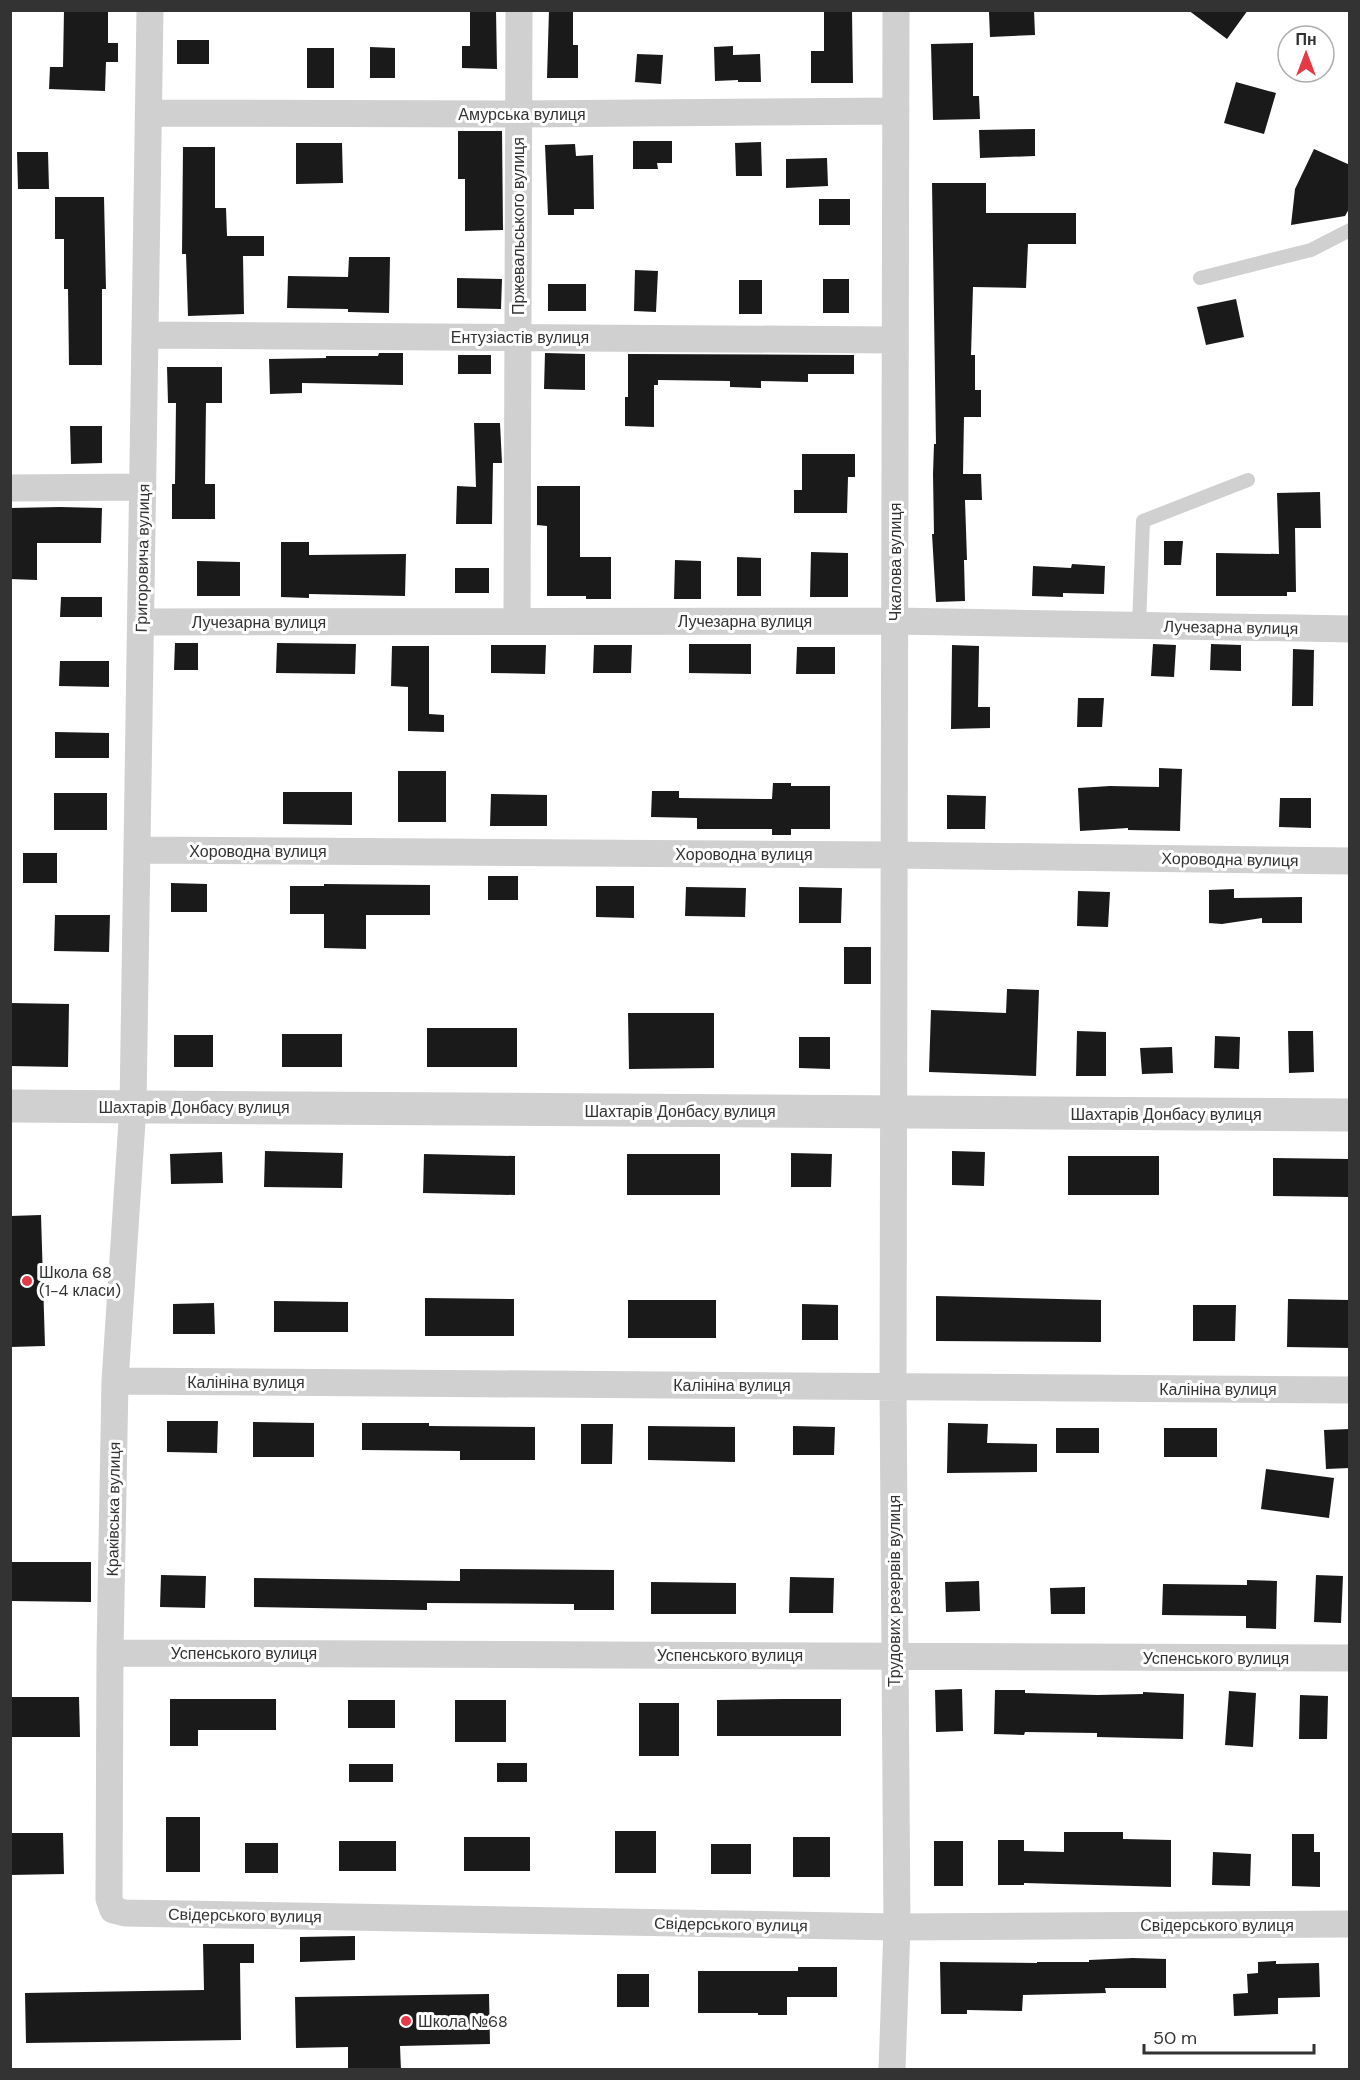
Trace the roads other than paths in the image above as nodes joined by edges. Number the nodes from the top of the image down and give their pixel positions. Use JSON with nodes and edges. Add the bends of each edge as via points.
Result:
{"nodes":[{"id":1,"x":150,"y":10,"type":"edge"},
{"id":2,"x":519,"y":10,"type":"edge"},
{"id":3,"x":896,"y":10,"type":"edge"},
{"id":4,"x":896,"y":111,"type":"junction"},
{"id":5,"x":149,"y":113,"type":"junction"},
{"id":6,"x":519,"y":114,"type":"junction"},
{"id":7,"x":1350,"y":230,"type":"edge"},
{"id":8,"x":1200,"y":278,"type":"dead end"},
{"id":9,"x":146,"y":335,"type":"junction"},
{"id":10,"x":518,"y":336,"type":"junction"},
{"id":11,"x":895,"y":340,"type":"junction"},
{"id":12,"x":1248,"y":480,"type":"dead end"},
{"id":13,"x":143,"y":487,"type":"junction"},
{"id":14,"x":10,"y":488,"type":"edge"},
{"id":15,"x":517,"y":621,"type":"junction"},
{"id":16,"x":894,"y":621,"type":"junction"},
{"id":17,"x":141,"y":622,"type":"junction"},
{"id":18,"x":1139,"y":625,"type":"junction"},
{"id":19,"x":1350,"y":629,"type":"edge"},
{"id":20,"x":138,"y":850,"type":"junction"},
{"id":21,"x":894,"y":855,"type":"junction"},
{"id":22,"x":1350,"y":861,"type":"edge"},
{"id":23,"x":10,"y":1106,"type":"edge"},
{"id":24,"x":134,"y":1106,"type":"junction"},
{"id":25,"x":893,"y":1113,"type":"junction"},
{"id":26,"x":1350,"y":1115,"type":"edge"},
{"id":27,"x":115,"y":1381,"type":"junction"},
{"id":28,"x":892,"y":1386,"type":"junction"},
{"id":29,"x":1350,"y":1390,"type":"edge"},
{"id":30,"x":110,"y":1653,"type":"junction"},
{"id":31,"x":895,"y":1656,"type":"junction"},
{"id":32,"x":1350,"y":1658,"type":"edge"},
{"id":33,"x":113,"y":1911,"type":"joint"},
{"id":34,"x":1350,"y":1924,"type":"edge"},
{"id":35,"x":897,"y":1927,"type":"junction"},
{"id":36,"x":891,"y":2070,"type":"edge"}],
"edges":[{"from":1,"to":5,"type":"street","name":"Григоровича вулиця"},
{"from":2,"to":6,"type":"street","name":"Пржевальського вулиця"},
{"from":3,"to":4,"type":"street","name":"Чкалова вулиця"},
{"from":4,"to":6,"type":"street","name":"Амурська вулиця"},
{"from":4,"to":11,"type":"street","name":"Чкалова вулиця"},
{"from":5,"to":6,"type":"street","name":"Амурська вулиця"},
{"from":5,"to":9,"type":"street","name":"Григоровича вулиця"},
{"from":6,"to":10,"type":"street","name":"Пржевальського вулиця"},
{"from":7,"to":8,"type":"lane","via":[[1311,250]]},
{"from":9,"to":10,"type":"street","name":"Ентузіастів вулиця"},
{"from":9,"to":13,"type":"street","name":"Григоровича вулиця"},
{"from":10,"to":11,"type":"street","name":"Ентузіастів вулиця"},
{"from":10,"to":15,"type":"street","name":"Пржевальського вулиця"},
{"from":11,"to":16,"type":"street","name":"Чкалова вулиця"},
{"from":12,"to":18,"type":"lane","via":[[1143,520]]},
{"from":13,"to":14,"type":"street"},
{"from":13,"to":17,"type":"street","name":"Григоровича вулиця"},
{"from":15,"to":16,"type":"street","name":"Лучезарна вулиця"},
{"from":15,"to":17,"type":"street","name":"Лучезарна вулиця"},
{"from":16,"to":18,"type":"street","name":"Лучезарна вулиця"},
{"from":16,"to":21,"type":"street","name":"Чкалова вулиця"},
{"from":17,"to":20,"type":"street","name":"Григоровича вулиця"},
{"from":18,"to":19,"type":"street","name":"Лучезарна вулиця"},
{"from":20,"to":21,"type":"street","name":"Хороводна вулиця"},
{"from":20,"to":24,"type":"street","name":"Григоровича вулиця"},
{"from":21,"to":22,"type":"street","name":"Хороводна вулиця"},
{"from":21,"to":25,"type":"street","name":"Чкалова вулиця"},
{"from":23,"to":24,"type":"street","name":"Шахтарів Донбасу вулиця"},
{"from":24,"to":25,"type":"street","name":"Шахтарів Донбасу вулиця"},
{"from":24,"to":27,"type":"street","name":"Краківська вулиця"},
{"from":25,"to":26,"type":"street","name":"Шахтарів Донбасу вулиця"},
{"from":25,"to":28,"type":"street","name":"Трудових резервів вулиця"},
{"from":27,"to":28,"type":"street","name":"Калініна вулиця"},
{"from":27,"to":30,"type":"street","name":"Краківська вулиця"},
{"from":28,"to":29,"type":"street","name":"Калініна вулиця"},
{"from":28,"to":31,"type":"street","name":"Трудових резервів вулиця"},
{"from":30,"to":31,"type":"street","name":"Успенського вулиця"},
{"from":30,"to":33,"type":"street","name":"Краківська вулиця","via":[[109,1899]]},
{"from":31,"to":32,"type":"street","name":"Успенського вулиця"},
{"from":31,"to":35,"type":"street","name":"Трудових резервів вулиця"},
{"from":33,"to":35,"type":"street","name":"Свідерського вулиця"},
{"from":34,"to":35,"type":"street","name":"Свідерського вулиця"},
{"from":35,"to":36,"type":"street","name":"Трудових резервів вулиця"}]}
